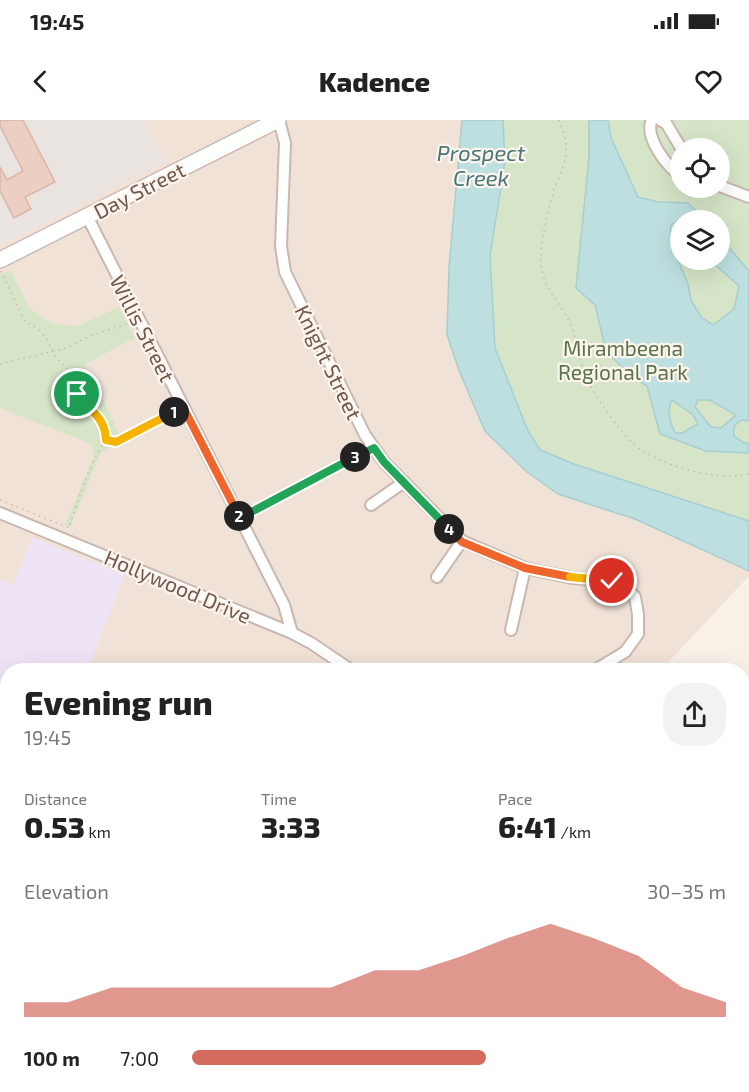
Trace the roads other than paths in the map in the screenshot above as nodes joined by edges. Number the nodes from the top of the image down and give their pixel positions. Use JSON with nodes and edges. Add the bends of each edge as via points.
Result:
{"nodes":[{"id":1,"x":278,"y":120,"type":"edge"},
{"id":2,"x":652,"y":120,"type":"edge"},
{"id":3,"x":660,"y":120,"type":"edge"},
{"id":4,"x":675,"y":138,"type":"edge"},
{"id":5,"x":670,"y":169,"type":"edge"},
{"id":6,"x":730,"y":190,"type":"edge"},
{"id":7,"x":749,"y":197,"type":"edge"},
{"id":8,"x":87,"y":216,"type":"junction"},
{"id":9,"x":0,"y":260,"type":"edge"},
{"id":10,"x":404,"y":482,"type":"junction"},
{"id":11,"x":371,"y":505,"type":"dead end"},
{"id":12,"x":0,"y":513,"type":"edge"},
{"id":13,"x":462,"y":542,"type":"junction"},
{"id":14,"x":525,"y":568,"type":"junction"},
{"id":15,"x":437,"y":577,"type":"dead end"},
{"id":16,"x":511,"y":630,"type":"dead end"},
{"id":17,"x":292,"y":633,"type":"junction"},
{"id":18,"x":341,"y":663,"type":"edge"},
{"id":19,"x":607,"y":663,"type":"edge"}],
"edges":[{"from":1,"to":8,"type":"street","name":"Day Street"},
{"from":1,"to":10,"type":"street","name":"Knight Street","via":[[285,143],[281,246],[285,272],[365,435]]},
{"from":2,"to":5,"type":"street","via":[[650,133]]},
{"from":3,"to":4,"type":"street"},
{"from":6,"to":7,"type":"street"},
{"from":8,"to":9,"type":"street","name":"Day Street"},
{"from":8,"to":17,"type":"street","name":"Willis Street","via":[[284,605]]},
{"from":10,"to":11,"type":"street"},
{"from":10,"to":13,"type":"street","name":"Knight Street"},
{"from":12,"to":17,"type":"street","name":"Hollywood Drive"},
{"from":13,"to":14,"type":"street","name":"Knight Street"},
{"from":13,"to":15,"type":"street"},
{"from":14,"to":16,"type":"street"},
{"from":14,"to":19,"type":"street","name":"Knight Street","via":[[612,581],[626,587],[635,597],[638,634],[625,652]]},
{"from":17,"to":18,"type":"street","name":"Hollywood Drive"}]}
